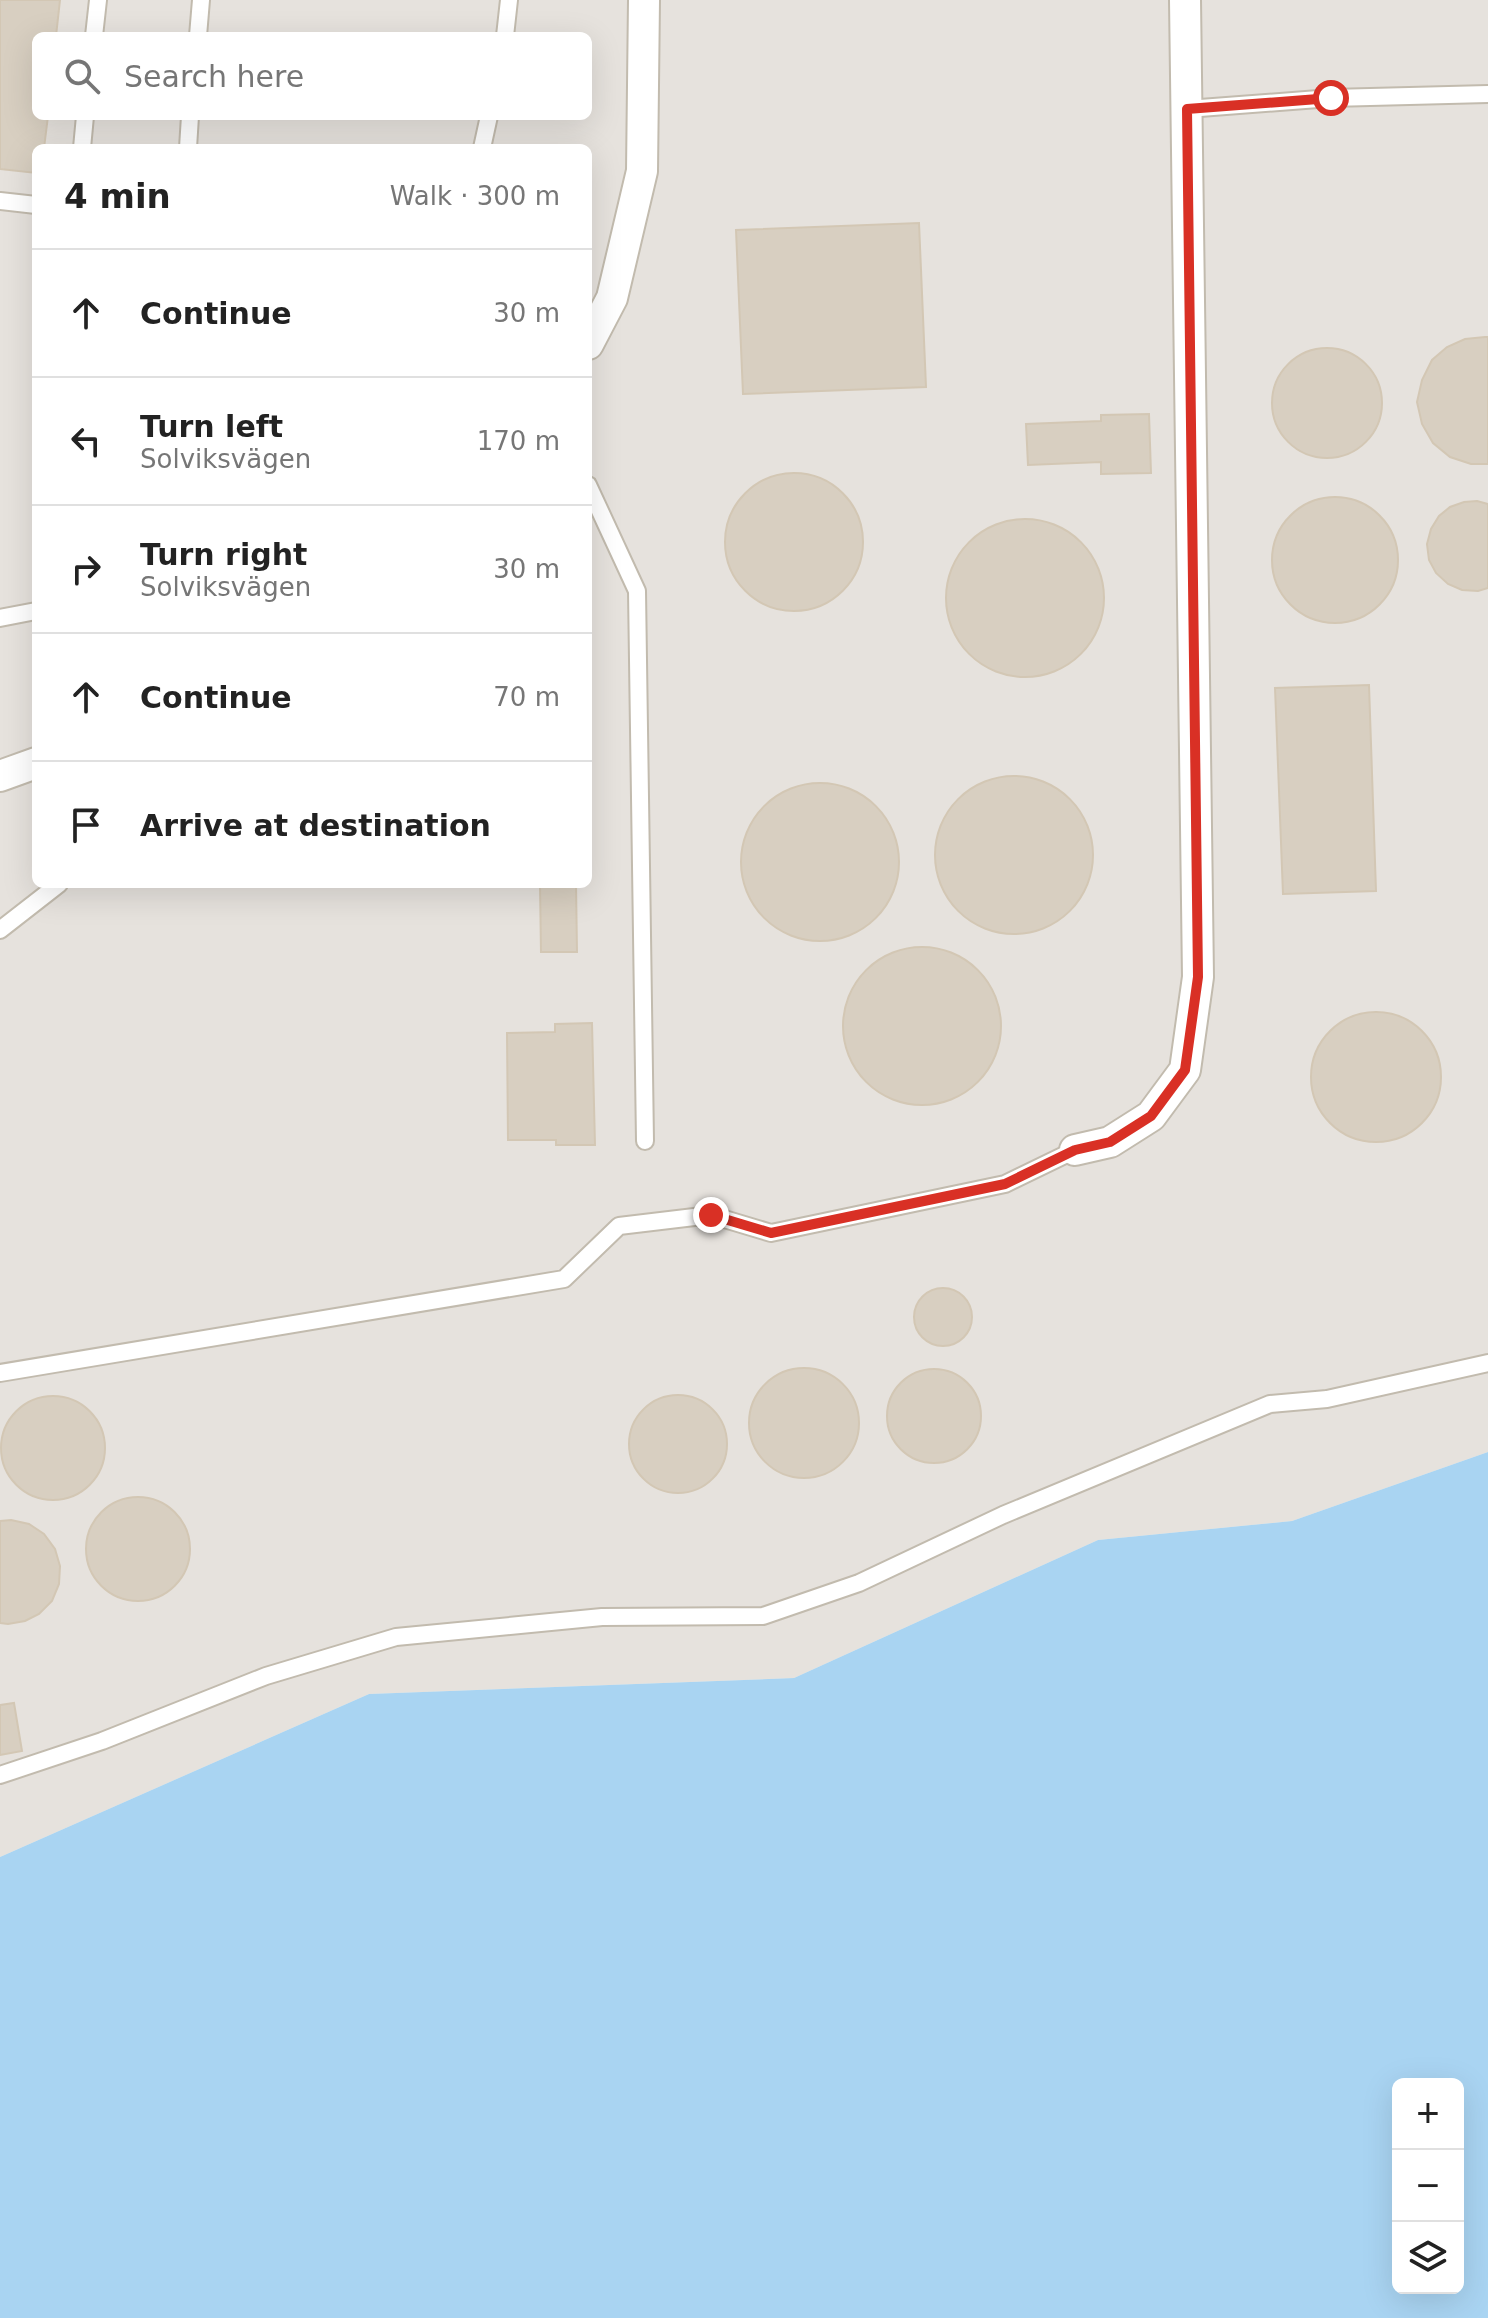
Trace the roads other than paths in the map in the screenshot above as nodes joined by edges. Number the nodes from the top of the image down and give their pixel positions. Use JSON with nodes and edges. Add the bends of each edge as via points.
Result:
{"nodes":[{"id":1,"x":98,"y":0,"type":"edge"},
{"id":2,"x":201,"y":0,"type":"edge"},
{"id":3,"x":509,"y":0,"type":"edge"},
{"id":4,"x":644,"y":0,"type":"edge"},
{"id":5,"x":1185,"y":0,"type":"edge"},
{"id":6,"x":94,"y":32,"type":"edge"},
{"id":7,"x":198,"y":32,"type":"edge"},
{"id":8,"x":505,"y":32,"type":"edge"},
{"id":9,"x":1488,"y":94,"type":"edge"},
{"id":10,"x":1187,"y":109,"type":"junction"},
{"id":11,"x":85,"y":120,"type":"edge"},
{"id":12,"x":190,"y":120,"type":"edge"},
{"id":13,"x":488,"y":120,"type":"edge"},
{"id":14,"x":82,"y":144,"type":"edge"},
{"id":15,"x":188,"y":144,"type":"edge"},
{"id":16,"x":483,"y":144,"type":"edge"},
{"id":17,"x":0,"y":201,"type":"edge"},
{"id":18,"x":32,"y":205,"type":"edge"},
{"id":19,"x":592,"y":336,"type":"edge"},
{"id":20,"x":592,"y":494,"type":"edge"},
{"id":21,"x":32,"y":612,"type":"edge"},
{"id":22,"x":0,"y":618,"type":"edge"},
{"id":23,"x":32,"y":764,"type":"edge"},
{"id":24,"x":0,"y":776,"type":"edge"},
{"id":25,"x":54,"y":888,"type":"edge"},
{"id":26,"x":0,"y":930,"type":"edge"},
{"id":27,"x":645,"y":1141,"type":"dead end"},
{"id":28,"x":1075,"y":1150,"type":"joint"},
{"id":29,"x":1488,"y":1363,"type":"edge"},
{"id":30,"x":0,"y":1373,"type":"edge"},
{"id":31,"x":0,"y":1775,"type":"edge"}],
"edges":[{"from":1,"to":6,"type":"lane"},
{"from":2,"to":7,"type":"lane"},
{"from":3,"to":8,"type":"lane"},
{"from":4,"to":19,"type":"street","via":[[642,171],[612,298]]},
{"from":5,"to":10,"type":"street"},
{"from":9,"to":10,"type":"lane"},
{"from":10,"to":28,"type":"street","via":[[1198,977],[1185,1070],[1151,1116],[1110,1142]]},
{"from":11,"to":14,"type":"lane"},
{"from":12,"to":15,"type":"lane"},
{"from":13,"to":16,"type":"lane"},
{"from":17,"to":18,"type":"lane"},
{"from":20,"to":27,"type":"lane","via":[[637,591]]},
{"from":21,"to":22,"type":"lane"},
{"from":23,"to":24,"type":"street"},
{"from":25,"to":26,"type":"lane"},
{"from":28,"to":30,"type":"lane","via":[[1005,1184],[771,1233],[711,1215],[619,1226],[564,1279]]},
{"from":29,"to":31,"type":"lane","via":[[1327,1399],[1270,1404],[1003,1515],[859,1583],[763,1616],[602,1617],[396,1637],[266,1676]]}]}
